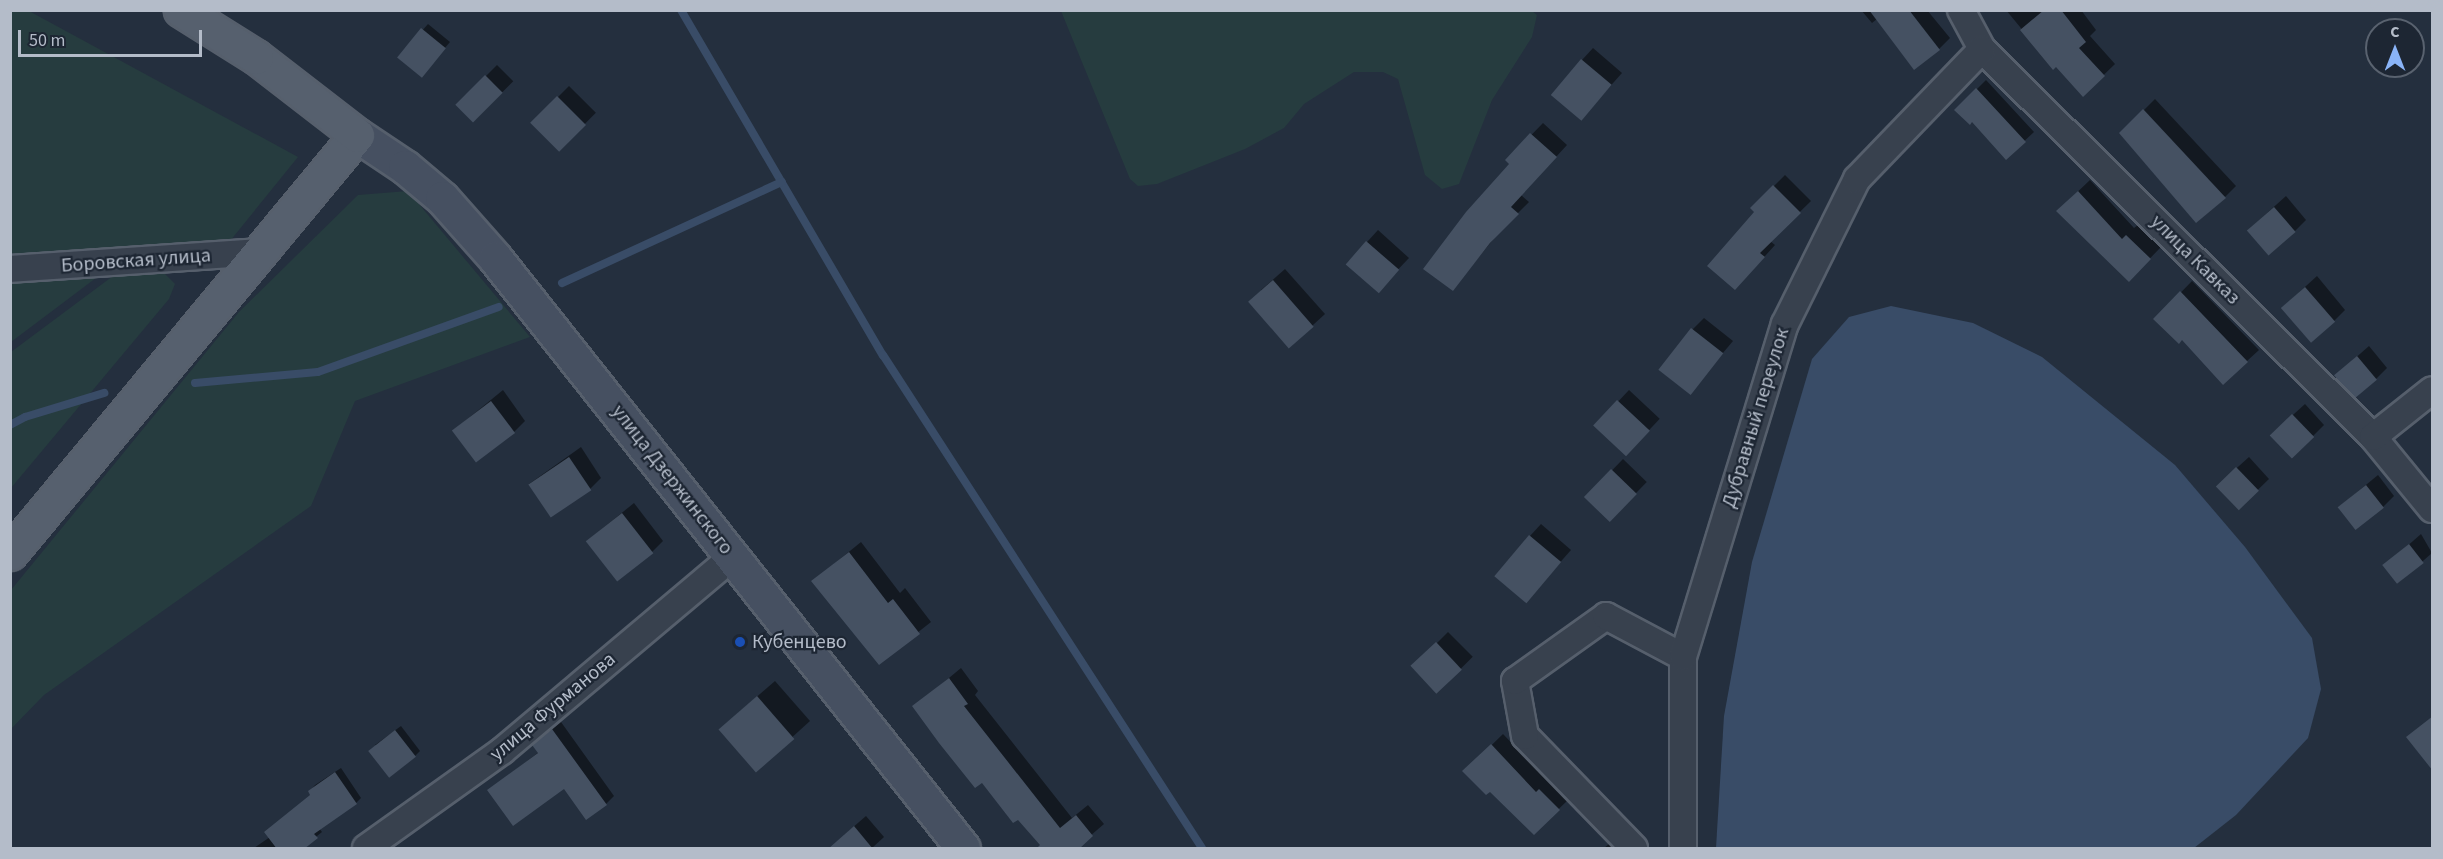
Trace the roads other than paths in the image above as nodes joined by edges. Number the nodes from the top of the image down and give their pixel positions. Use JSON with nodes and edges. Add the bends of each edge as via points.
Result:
{"nodes":[{"id":1,"x":181,"y":10,"type":"edge"},
{"id":2,"x":1960,"y":10,"type":"edge"},
{"id":3,"x":1982,"y":49,"type":"junction"},
{"id":4,"x":357,"y":135,"type":"junction"},
{"id":5,"x":262,"y":252,"type":"junction"},
{"id":6,"x":10,"y":268,"type":"edge"},
{"id":7,"x":2433,"y":390,"type":"edge"},
{"id":8,"x":2373,"y":437,"type":"junction"},
{"id":9,"x":2433,"y":509,"type":"edge"},
{"id":10,"x":10,"y":553,"type":"edge"},
{"id":11,"x":732,"y":557,"type":"junction"},
{"id":12,"x":1683,"y":657,"type":"junction"},
{"id":13,"x":366,"y":849,"type":"edge"},
{"id":14,"x":963,"y":849,"type":"edge"},
{"id":15,"x":1634,"y":849,"type":"edge"},
{"id":16,"x":1683,"y":849,"type":"edge"}],
"edges":[{"from":1,"to":4,"type":"main road","via":[[256,57]]},
{"from":2,"to":3,"type":"street","name":"улица Кавказ"},
{"from":3,"to":8,"type":"street","name":"улица Кавказ"},
{"from":3,"to":12,"type":"street","name":"Дубравный переулок","via":[[1857,179],[1795,303],[1785,324]]},
{"from":4,"to":5,"type":"main road"},
{"from":4,"to":11,"type":"main road","name":"улица Дзержинского","via":[[442,198],[547,321]]},
{"from":5,"to":6,"type":"street","name":"Боровская улица"},
{"from":5,"to":10,"type":"main road"},
{"from":7,"to":8,"type":"street"},
{"from":8,"to":9,"type":"street","name":"улица Кавказ"},
{"from":11,"to":13,"type":"street","name":"улица Фурманова","via":[[502,751]]},
{"from":11,"to":14,"type":"main road","name":"улица Дзержинского"},
{"from":12,"to":15,"type":"street","via":[[1606,616],[1515,681],[1525,736]]},
{"from":12,"to":16,"type":"street","name":"Дубравный переулок"}]}
